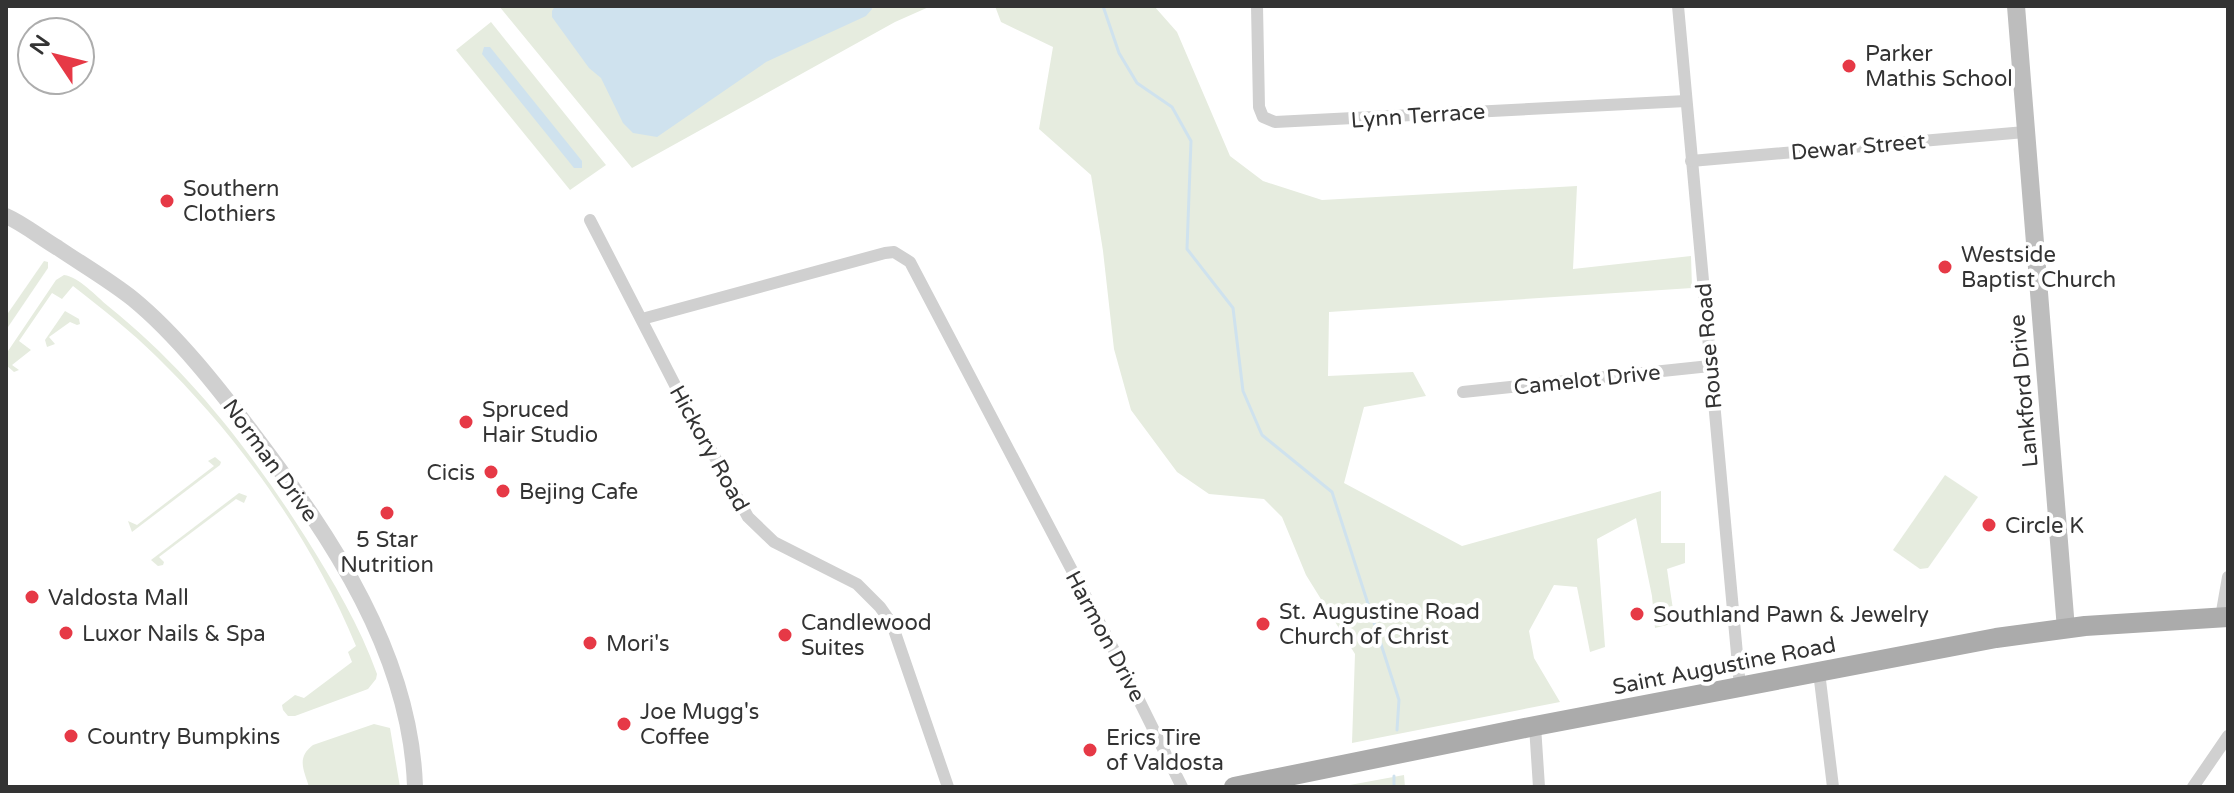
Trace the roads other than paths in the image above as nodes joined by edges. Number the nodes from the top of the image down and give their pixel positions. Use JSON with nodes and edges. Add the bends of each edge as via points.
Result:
{"nodes":[{"id":1,"x":1257,"y":6,"type":"edge"},
{"id":2,"x":1678,"y":6,"type":"edge"},
{"id":3,"x":2016,"y":6,"type":"edge"},
{"id":4,"x":1686,"y":101,"type":"junction"},
{"id":5,"x":2025,"y":132,"type":"junction"},
{"id":6,"x":1691,"y":161,"type":"junction"},
{"id":7,"x":6,"y":216,"type":"edge"},
{"id":8,"x":590,"y":220,"type":"dead end"},
{"id":9,"x":642,"y":319,"type":"junction"},
{"id":10,"x":1710,"y":366,"type":"junction"},
{"id":11,"x":1463,"y":392,"type":"dead end"},
{"id":12,"x":2228,"y":577,"type":"edge"},
{"id":13,"x":2224,"y":617,"type":"edge"},
{"id":14,"x":2066,"y":629,"type":"junction"},
{"id":15,"x":1819,"y":672,"type":"junction"},
{"id":16,"x":1740,"y":687,"type":"junction"},
{"id":17,"x":1535,"y":726,"type":"junction"},
{"id":18,"x":2228,"y":736,"type":"edge"},
{"id":19,"x":415,"y":787,"type":"edge"},
{"id":20,"x":948,"y":787,"type":"edge"},
{"id":21,"x":1182,"y":787,"type":"edge"},
{"id":22,"x":1234,"y":787,"type":"edge"},
{"id":23,"x":1539,"y":787,"type":"edge"},
{"id":24,"x":1833,"y":787,"type":"edge"},
{"id":25,"x":2193,"y":787,"type":"edge"}],
"edges":[{"from":1,"to":4,"type":"street","name":"Lynn Terrace","via":[[1259,107],[1263,117],[1275,122]]},
{"from":2,"to":4,"type":"street","name":"Rouse Road"},
{"from":3,"to":5,"type":"main road","name":"Lankford Drive"},
{"from":4,"to":6,"type":"street","name":"Rouse Road"},
{"from":5,"to":6,"type":"street","name":"Dewar Street"},
{"from":5,"to":14,"type":"main road","name":"Lankford Drive"},
{"from":6,"to":10,"type":"street","name":"Rouse Road"},
{"from":7,"to":19,"type":"street","name":"Norman Drive","via":[[135,301],[218,388],[301,498],[376,630],[405,710]]},
{"from":8,"to":9,"type":"street","name":"Hickory Road"},
{"from":9,"to":20,"type":"street","name":"Hickory Road","via":[[748,517],[774,542],[857,584],[892,624]]},
{"from":9,"to":21,"type":"street","name":"Harmon Drive","via":[[885,253],[902,255]]},
{"from":10,"to":11,"type":"street","name":"Camelot Drive"},
{"from":10,"to":16,"type":"street","name":"Rouse Road"},
{"from":12,"to":13,"type":"street"},
{"from":13,"to":14,"type":"main road","name":"Saint Augustine Road"},
{"from":14,"to":15,"type":"main road","name":"Saint Augustine Road"},
{"from":15,"to":16,"type":"main road","name":"Saint Augustine Road"},
{"from":15,"to":24,"type":"street"},
{"from":16,"to":17,"type":"main road","name":"Saint Augustine Road"},
{"from":17,"to":22,"type":"main road","name":"Saint Augustine Road"},
{"from":17,"to":23,"type":"street"},
{"from":18,"to":25,"type":"street"}]}
